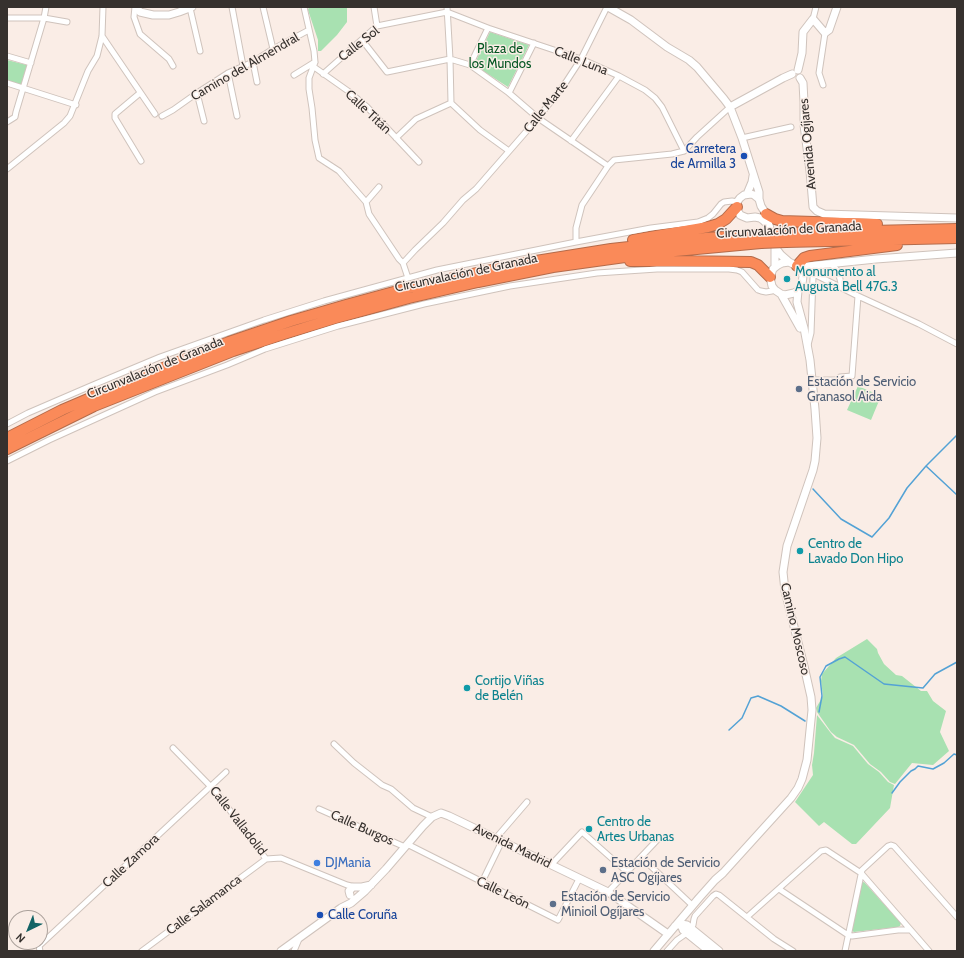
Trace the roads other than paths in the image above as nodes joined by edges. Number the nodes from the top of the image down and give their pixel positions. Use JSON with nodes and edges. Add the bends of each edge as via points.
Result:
{"nodes":[{"id":1,"x":46,"y":7,"type":"edge"},
{"id":2,"x":103,"y":7,"type":"edge"},
{"id":3,"x":135,"y":7,"type":"edge"},
{"id":4,"x":232,"y":7,"type":"edge"},
{"id":5,"x":263,"y":7,"type":"edge"},
{"id":6,"x":304,"y":7,"type":"edge"},
{"id":7,"x":374,"y":7,"type":"edge"},
{"id":8,"x":608,"y":7,"type":"edge"},
{"id":9,"x":816,"y":7,"type":"edge"},
{"id":10,"x":837,"y":7,"type":"edge"},
{"id":11,"x":191,"y":8,"type":"edge"},
{"id":12,"x":178,"y":10,"type":"edge"},
{"id":13,"x":447,"y":10,"type":"edge"},
{"id":14,"x":7,"y":18,"type":"edge"},
{"id":15,"x":44,"y":18,"type":"junction"},
{"id":16,"x":813,"y":19,"type":"junction"},
{"id":17,"x":67,"y":22,"type":"dead end"},
{"id":18,"x":377,"y":26,"type":"junction"},
{"id":19,"x":488,"y":28,"type":"junction"},
{"id":20,"x":309,"y":30,"type":"junction"},
{"id":21,"x":826,"y":33,"type":"junction"},
{"id":22,"x":102,"y":36,"type":"junction"},
{"id":23,"x":362,"y":40,"type":"junction"},
{"id":24,"x":534,"y":43,"type":"junction"},
{"id":25,"x":273,"y":49,"type":"junction"},
{"id":26,"x":200,"y":51,"type":"dead end"},
{"id":27,"x":7,"y":56,"type":"edge"},
{"id":28,"x":450,"y":59,"type":"junction"},
{"id":29,"x":581,"y":59,"type":"junction"},
{"id":30,"x":252,"y":62,"type":"junction"},
{"id":31,"x":31,"y":63,"type":"junction"},
{"id":32,"x":314,"y":65,"type":"junction"},
{"id":33,"x":470,"y":65,"type":"junction"},
{"id":34,"x":173,"y":66,"type":"dead end"},
{"id":35,"x":243,"y":66,"type":"junction"},
{"id":36,"x":228,"y":73,"type":"junction"},
{"id":37,"x":294,"y":74,"type":"dead end"},
{"id":38,"x":323,"y":74,"type":"junction"},
{"id":39,"x":796,"y":74,"type":"junction"},
{"id":40,"x":619,"y":76,"type":"junction"},
{"id":41,"x":257,"y":82,"type":"dead end"},
{"id":42,"x":7,"y":83,"type":"edge"},
{"id":43,"x":823,"y":85,"type":"dead end"},
{"id":44,"x":23,"y":89,"type":"junction"},
{"id":45,"x":140,"y":93,"type":"junction"},
{"id":46,"x":197,"y":93,"type":"junction"},
{"id":47,"x":509,"y":93,"type":"junction"},
{"id":48,"x":451,"y":103,"type":"junction"},
{"id":49,"x":76,"y":105,"type":"junction"},
{"id":50,"x":730,"y":107,"type":"junction"},
{"id":51,"x":155,"y":114,"type":"dead end"},
{"id":52,"x":162,"y":116,"type":"dead end"},
{"id":53,"x":236,"y":116,"type":"dead end"},
{"id":54,"x":538,"y":118,"type":"junction"},
{"id":55,"x":204,"y":121,"type":"dead end"},
{"id":56,"x":7,"y":122,"type":"edge"},
{"id":57,"x":791,"y":126,"type":"dead end"},
{"id":58,"x":396,"y":138,"type":"junction"},
{"id":59,"x":742,"y":138,"type":"junction"},
{"id":60,"x":572,"y":141,"type":"junction"},
{"id":61,"x":509,"y":151,"type":"junction"},
{"id":62,"x":684,"y":151,"type":"junction"},
{"id":63,"x":141,"y":161,"type":"dead end"},
{"id":64,"x":419,"y":162,"type":"dead end"},
{"id":65,"x":608,"y":166,"type":"junction"},
{"id":66,"x":7,"y":169,"type":"edge"},
{"id":67,"x":753,"y":174,"type":"junction"},
{"id":68,"x":379,"y":186,"type":"dead end"},
{"id":69,"x":746,"y":194,"type":"junction"},
{"id":70,"x":366,"y":202,"type":"junction"},
{"id":71,"x":737,"y":205,"type":"junction"},
{"id":72,"x":762,"y":207,"type":"junction"},
{"id":73,"x":755,"y":217,"type":"junction"},
{"id":74,"x":957,"y":218,"type":"edge"},
{"id":75,"x":769,"y":226,"type":"junction"},
{"id":76,"x":957,"y":229,"type":"edge"},
{"id":77,"x":935,"y":234,"type":"junction"},
{"id":78,"x":957,"y":238,"type":"edge"},
{"id":79,"x":760,"y":239,"type":"junction"},
{"id":80,"x":576,"y":242,"type":"junction"},
{"id":81,"x":775,"y":247,"type":"junction"},
{"id":82,"x":957,"y":253,"type":"edge"},
{"id":83,"x":570,"y":256,"type":"junction"},
{"id":84,"x":598,"y":260,"type":"junction"},
{"id":85,"x":845,"y":262,"type":"junction"},
{"id":86,"x":403,"y":263,"type":"junction"},
{"id":87,"x":831,"y":264,"type":"junction"},
{"id":88,"x":795,"y":265,"type":"junction"},
{"id":89,"x":820,"y":265,"type":"junction"},
{"id":90,"x":775,"y":267,"type":"junction"},
{"id":91,"x":770,"y":277,"type":"junction"},
{"id":92,"x":408,"y":278,"type":"junction"},
{"id":93,"x":840,"y":279,"type":"junction"},
{"id":94,"x":803,"y":280,"type":"junction"},
{"id":95,"x":842,"y":288,"type":"junction"},
{"id":96,"x":798,"y":291,"type":"junction"},
{"id":97,"x":778,"y":292,"type":"junction"},
{"id":98,"x":858,"y":296,"type":"junction"},
{"id":99,"x":805,"y":336,"type":"junction"},
{"id":100,"x":957,"y":344,"type":"edge"},
{"id":101,"x":807,"y":346,"type":"junction"},
{"id":102,"x":812,"y":380,"type":"junction"},
{"id":103,"x":7,"y":424,"type":"edge"},
{"id":104,"x":7,"y":438,"type":"edge"},
{"id":105,"x":7,"y":449,"type":"edge"},
{"id":106,"x":7,"y":461,"type":"edge"},
{"id":107,"x":334,"y":744,"type":"dead end"},
{"id":108,"x":173,"y":748,"type":"dead end"},
{"id":109,"x":226,"y":772,"type":"dead end"},
{"id":110,"x":212,"y":786,"type":"junction"},
{"id":111,"x":527,"y":802,"type":"dead end"},
{"id":112,"x":319,"y":809,"type":"dead end"},
{"id":113,"x":432,"y":817,"type":"junction"},
{"id":114,"x":658,"y":839,"type":"dead end"},
{"id":115,"x":499,"y":840,"type":"junction"},
{"id":116,"x":406,"y":846,"type":"junction"},
{"id":117,"x":641,"y":857,"type":"junction"},
{"id":118,"x":266,"y":859,"type":"junction"},
{"id":119,"x":551,"y":865,"type":"junction"},
{"id":120,"x":627,"y":872,"type":"junction"},
{"id":121,"x":723,"y":873,"type":"junction"},
{"id":122,"x":861,"y":873,"type":"junction"},
{"id":123,"x":579,"y":879,"type":"junction"},
{"id":124,"x":338,"y":882,"type":"junction"},
{"id":125,"x":482,"y":882,"type":"junction"},
{"id":126,"x":371,"y":884,"type":"junction"},
{"id":127,"x":355,"y":887,"type":"junction"},
{"id":128,"x":778,"y":889,"type":"junction"},
{"id":129,"x":608,"y":892,"type":"junction"},
{"id":130,"x":350,"y":894,"type":"junction"},
{"id":131,"x":358,"y":897,"type":"junction"},
{"id":132,"x":699,"y":898,"type":"junction"},
{"id":133,"x":692,"y":905,"type":"junction"},
{"id":134,"x":341,"y":908,"type":"junction"},
{"id":135,"x":747,"y":917,"type":"junction"},
{"id":136,"x":957,"y":917,"type":"edge"},
{"id":137,"x":903,"y":922,"type":"junction"},
{"id":138,"x":677,"y":927,"type":"junction"},
{"id":139,"x":898,"y":930,"type":"junction"},
{"id":140,"x":910,"y":930,"type":"junction"},
{"id":141,"x":689,"y":931,"type":"junction"},
{"id":142,"x":665,"y":932,"type":"junction"},
{"id":143,"x":848,"y":935,"type":"junction"},
{"id":144,"x":299,"y":938,"type":"junction"},
{"id":145,"x":40,"y":951,"type":"edge"},
{"id":146,"x":142,"y":951,"type":"edge"},
{"id":147,"x":281,"y":951,"type":"edge"},
{"id":148,"x":294,"y":951,"type":"edge"},
{"id":149,"x":655,"y":951,"type":"edge"},
{"id":150,"x":668,"y":951,"type":"edge"},
{"id":151,"x":709,"y":951,"type":"edge"},
{"id":152,"x":719,"y":951,"type":"edge"},
{"id":153,"x":793,"y":951,"type":"edge"},
{"id":154,"x":845,"y":951,"type":"edge"},
{"id":155,"x":929,"y":951,"type":"edge"}],
"edges":[{"from":1,"to":15,"type":"street"},
{"from":2,"to":22,"type":"street"},
{"from":3,"to":12,"type":"street","via":[[140,12],[153,14],[169,15]]},
{"from":3,"to":34,"type":"street","via":[[134,17],[140,34],[169,59]]},
{"from":4,"to":35,"type":"street"},
{"from":5,"to":25,"type":"street"},
{"from":6,"to":20,"type":"street"},
{"from":7,"to":18,"type":"street"},
{"from":8,"to":29,"type":"street","name":"Calle Marte"},
{"from":8,"to":50,"type":"street","via":[[689,60]]},
{"from":9,"to":16,"type":"street","name":"Avenida Ogíjares"},
{"from":10,"to":21,"type":"street"},
{"from":11,"to":12,"type":"street"},
{"from":11,"to":26,"type":"street"},
{"from":13,"to":18,"type":"street","name":"Calle Sol"},
{"from":13,"to":19,"type":"street","name":"Calle Luna"},
{"from":13,"to":28,"type":"street"},
{"from":14,"to":15,"type":"street"},
{"from":15,"to":17,"type":"street"},
{"from":15,"to":31,"type":"street"},
{"from":16,"to":21,"type":"street"},
{"from":16,"to":39,"type":"street","name":"Avenida Ogíjares","via":[[803,32],[802,53]]},
{"from":18,"to":23,"type":"street","name":"Calle Sol"},
{"from":19,"to":24,"type":"street","name":"Calle Luna"},
{"from":19,"to":33,"type":"street"},
{"from":20,"to":25,"type":"street","name":"Camino del Almendral"},
{"from":20,"to":32,"type":"street"},
{"from":21,"to":43,"type":"street","via":[[819,73]]},
{"from":22,"to":45,"type":"street"},
{"from":22,"to":49,"type":"street","via":[[97,56],[88,71]]},
{"from":23,"to":28,"type":"street","via":[[387,72]]},
{"from":23,"to":38,"type":"street","name":"Calle Sol"},
{"from":24,"to":29,"type":"street","name":"Calle Luna"},
{"from":24,"to":47,"type":"street"},
{"from":25,"to":30,"type":"street","name":"Camino del Almendral"},
{"from":27,"to":31,"type":"street"},
{"from":28,"to":33,"type":"street"},
{"from":28,"to":48,"type":"street"},
{"from":29,"to":40,"type":"street","name":"Calle Luna"},
{"from":29,"to":54,"type":"street","name":"Calle Marte"},
{"from":30,"to":35,"type":"street","name":"Camino del Almendral"},
{"from":30,"to":41,"type":"street"},
{"from":31,"to":44,"type":"street"},
{"from":32,"to":37,"type":"street"},
{"from":32,"to":38,"type":"street","name":"Calle Titán"},
{"from":32,"to":70,"type":"street","via":[[309,89],[314,140],[319,158],[339,171]]},
{"from":33,"to":47,"type":"street"},
{"from":35,"to":36,"type":"street","name":"Camino del Almendral"},
{"from":36,"to":46,"type":"street","name":"Camino del Almendral"},
{"from":36,"to":53,"type":"street"},
{"from":38,"to":58,"type":"street","name":"Calle Titán","via":[[367,107]]},
{"from":39,"to":50,"type":"street","via":[[783,78]]},
{"from":39,"to":74,"type":"street","name":"Avenida Ogíjares","via":[[803,83],[804,125],[813,207],[817,211],[824,214]]},
{"from":40,"to":60,"type":"street"},
{"from":40,"to":62,"type":"street","name":"Calle Luna","via":[[645,90],[662,106]]},
{"from":42,"to":44,"type":"street"},
{"from":44,"to":49,"type":"street"},
{"from":44,"to":56,"type":"street","via":[[15,117]]},
{"from":45,"to":51,"type":"street"},
{"from":45,"to":63,"type":"street","via":[[115,114],[115,118]]},
{"from":46,"to":52,"type":"street","name":"Camino del Almendral"},
{"from":46,"to":55,"type":"street"},
{"from":47,"to":54,"type":"street"},
{"from":48,"to":58,"type":"street","via":[[416,119]]},
{"from":48,"to":61,"type":"street","via":[[480,130]]},
{"from":49,"to":66,"type":"street","via":[[64,123]]},
{"from":50,"to":59,"type":"street"},
{"from":50,"to":62,"type":"street"},
{"from":54,"to":60,"type":"street"},
{"from":54,"to":61,"type":"street","name":"Calle Marte"},
{"from":57,"to":59,"type":"street"},
{"from":58,"to":64,"type":"street","name":"Calle Titán"},
{"from":59,"to":67,"type":"street"},
{"from":60,"to":65,"type":"street"},
{"from":61,"to":86,"type":"street","name":"Calle Marte","via":[[476,189]]},
{"from":62,"to":65,"type":"street","via":[[614,160]]},
{"from":65,"to":80,"type":"street","via":[[582,205],[576,228]]},
{"from":67,"to":69,"type":"street"},
{"from":67,"to":72,"type":"street"},
{"from":68,"to":70,"type":"street"},
{"from":69,"to":71,"type":"street","via":[[740,198]]},
{"from":69,"to":72,"type":"street","via":[[754,195]]},
{"from":70,"to":86,"type":"street","via":[[369,214]]},
{"from":71,"to":73,"type":"street","via":[[743,217]]},
{"from":71,"to":80,"type":"street","via":[[732,201],[724,202],[708,218],[698,222]]},
{"from":71,"to":83,"type":"highway","via":[[726,219],[718,224],[584,249]]},
{"from":72,"to":73,"type":"street"},
{"from":72,"to":75,"type":"street"},
{"from":72,"to":77,"type":"highway","via":[[775,219],[782,221],[924,226]]},
{"from":73,"to":75,"type":"street","via":[[764,220]]},
{"from":75,"to":81,"type":"street"},
{"from":76,"to":77,"type":"highway","name":"Circunvalación de Granada"},
{"from":77,"to":78,"type":"highway","name":"Circunvalación de Granada"},
{"from":77,"to":79,"type":"highway","name":"Circunvalación de Granada","bridge":true},
{"from":77,"to":88,"type":"highway","via":[[920,243],[810,256]]},
{"from":79,"to":83,"type":"highway","name":"Circunvalación de Granada","via":[[706,238]]},
{"from":79,"to":84,"type":"highway","name":"Circunvalación de Granada"},
{"from":80,"to":92,"type":"street"},
{"from":81,"to":88,"type":"street"},
{"from":81,"to":90,"type":"street"},
{"from":82,"to":85,"type":"street"},
{"from":83,"to":104,"type":"highway","name":"Circunvalación de Granada","via":[[412,287],[291,321],[130,381],[62,410]]},
{"from":84,"to":91,"type":"highway","via":[[614,263],[751,262]]},
{"from":84,"to":105,"type":"highway","name":"Circunvalación de Granada","via":[[435,291],[284,334],[232,351],[94,406]]},
{"from":85,"to":87,"type":"street"},
{"from":85,"to":93,"type":"street"},
{"from":86,"to":92,"type":"street"},
{"from":87,"to":89,"type":"street"},
{"from":87,"to":93,"type":"street","via":[[837,270]]},
{"from":88,"to":89,"type":"street"},
{"from":88,"to":90,"type":"street","via":[[782,263]]},
{"from":88,"to":94,"type":"street","via":[[801,270]]},
{"from":89,"to":94,"type":"street","via":[[810,271]]},
{"from":90,"to":91,"type":"street"},
{"from":91,"to":97,"type":"street","via":[[772,286]]},
{"from":92,"to":103,"type":"street","via":[[272,317],[160,357]]},
{"from":93,"to":95,"type":"street"},
{"from":94,"to":96,"type":"street"},
{"from":95,"to":98,"type":"street"},
{"from":95,"to":101,"type":"street","via":[[816,275],[813,277],[811,333]]},
{"from":96,"to":97,"type":"street","via":[[789,295]]},
{"from":96,"to":99,"type":"street","name":"Camino Moscoso","via":[[797,302]]},
{"from":97,"to":99,"type":"street","name":"Camino Moscoso"},
{"from":97,"to":106,"type":"street","via":[[758,290],[737,270],[657,270],[597,273],[510,286],[424,304],[338,326],[265,349],[155,392]]},
{"from":98,"to":100,"type":"street"},
{"from":98,"to":102,"type":"street","via":[[852,376],[840,377],[837,380]]},
{"from":99,"to":101,"type":"street","name":"Camino Moscoso"},
{"from":101,"to":102,"type":"street","name":"Camino Moscoso"},
{"from":102,"to":121,"type":"street","name":"Camino Moscoso","via":[[817,438],[815,460],[787,546],[783,572],[785,591],[811,697],[812,715],[807,760],[802,779],[791,798]]},
{"from":107,"to":113,"type":"street","via":[[382,785],[391,789],[413,808]]},
{"from":108,"to":110,"type":"street","name":"Calle Valladolid"},
{"from":109,"to":110,"type":"street","name":"Calle Zamora"},
{"from":110,"to":118,"type":"street","name":"Calle Valladolid"},
{"from":110,"to":145,"type":"street","name":"Calle Zamora","via":[[39,946]]},
{"from":111,"to":115,"type":"street"},
{"from":112,"to":116,"type":"street","name":"Calle Burgos"},
{"from":113,"to":115,"type":"street","name":"Avenida Madrid","via":[[441,814],[449,816]]},
{"from":113,"to":116,"type":"street"},
{"from":114,"to":117,"type":"street"},
{"from":115,"to":119,"type":"street","name":"Avenida Madrid"},
{"from":115,"to":125,"type":"street"},
{"from":116,"to":125,"type":"street","name":"Calle León"},
{"from":116,"to":126,"type":"street"},
{"from":117,"to":120,"type":"street"},
{"from":117,"to":133,"type":"street"},
{"from":118,"to":124,"type":"street","name":"Calle Valladolid","via":[[281,858]]},
{"from":118,"to":146,"type":"street","name":"Calle Salamanca"},
{"from":119,"to":120,"type":"street","via":[[582,832]]},
{"from":119,"to":123,"type":"street","name":"Avenida Madrid"},
{"from":120,"to":129,"type":"street"},
{"from":121,"to":132,"type":"street","name":"Camino Moscoso"},
{"from":121,"to":138,"type":"street","name":"Camino Moscoso","via":[[719,881]]},
{"from":122,"to":128,"type":"street","via":[[824,850]]},
{"from":122,"to":136,"type":"street","via":[[888,846],[894,846]]},
{"from":122,"to":137,"type":"street"},
{"from":122,"to":143,"type":"street"},
{"from":123,"to":125,"type":"street","name":"Calle León","via":[[558,920]]},
{"from":123,"to":129,"type":"street","name":"Avenida Madrid"},
{"from":124,"to":127,"type":"street","name":"Calle Valladolid"},
{"from":124,"to":130,"type":"street","name":"Calle Valladolid"},
{"from":126,"to":127,"type":"street"},
{"from":126,"to":131,"type":"street"},
{"from":127,"to":130,"type":"street","via":[[350,889]]},
{"from":127,"to":131,"type":"street","via":[[360,891]]},
{"from":128,"to":135,"type":"street"},
{"from":128,"to":143,"type":"street"},
{"from":129,"to":142,"type":"street","name":"Avenida Madrid"},
{"from":130,"to":131,"type":"street","via":[[353,898]]},
{"from":130,"to":134,"type":"street"},
{"from":131,"to":134,"type":"street"},
{"from":132,"to":133,"type":"street","name":"Camino Moscoso"},
{"from":132,"to":138,"type":"street"},
{"from":133,"to":138,"type":"street","name":"Camino Moscoso"},
{"from":133,"to":142,"type":"street","via":[[674,922],[664,927]]},
{"from":134,"to":144,"type":"street"},
{"from":135,"to":141,"type":"street","via":[[716,894],[695,916]]},
{"from":135,"to":153,"type":"street"},
{"from":137,"to":139,"type":"street"},
{"from":137,"to":140,"type":"street"},
{"from":138,"to":141,"type":"street"},
{"from":138,"to":142,"type":"street","name":"Camino Moscoso"},
{"from":138,"to":149,"type":"street","name":"Camino Moscoso"},
{"from":139,"to":140,"type":"street"},
{"from":139,"to":143,"type":"street"},
{"from":140,"to":155,"type":"street"},
{"from":141,"to":150,"type":"street"},
{"from":141,"to":151,"type":"street"},
{"from":141,"to":152,"type":"street"},
{"from":142,"to":149,"type":"street","name":"Camino Moscoso"},
{"from":143,"to":154,"type":"street"},
{"from":144,"to":147,"type":"street"},
{"from":144,"to":148,"type":"street"}]}
